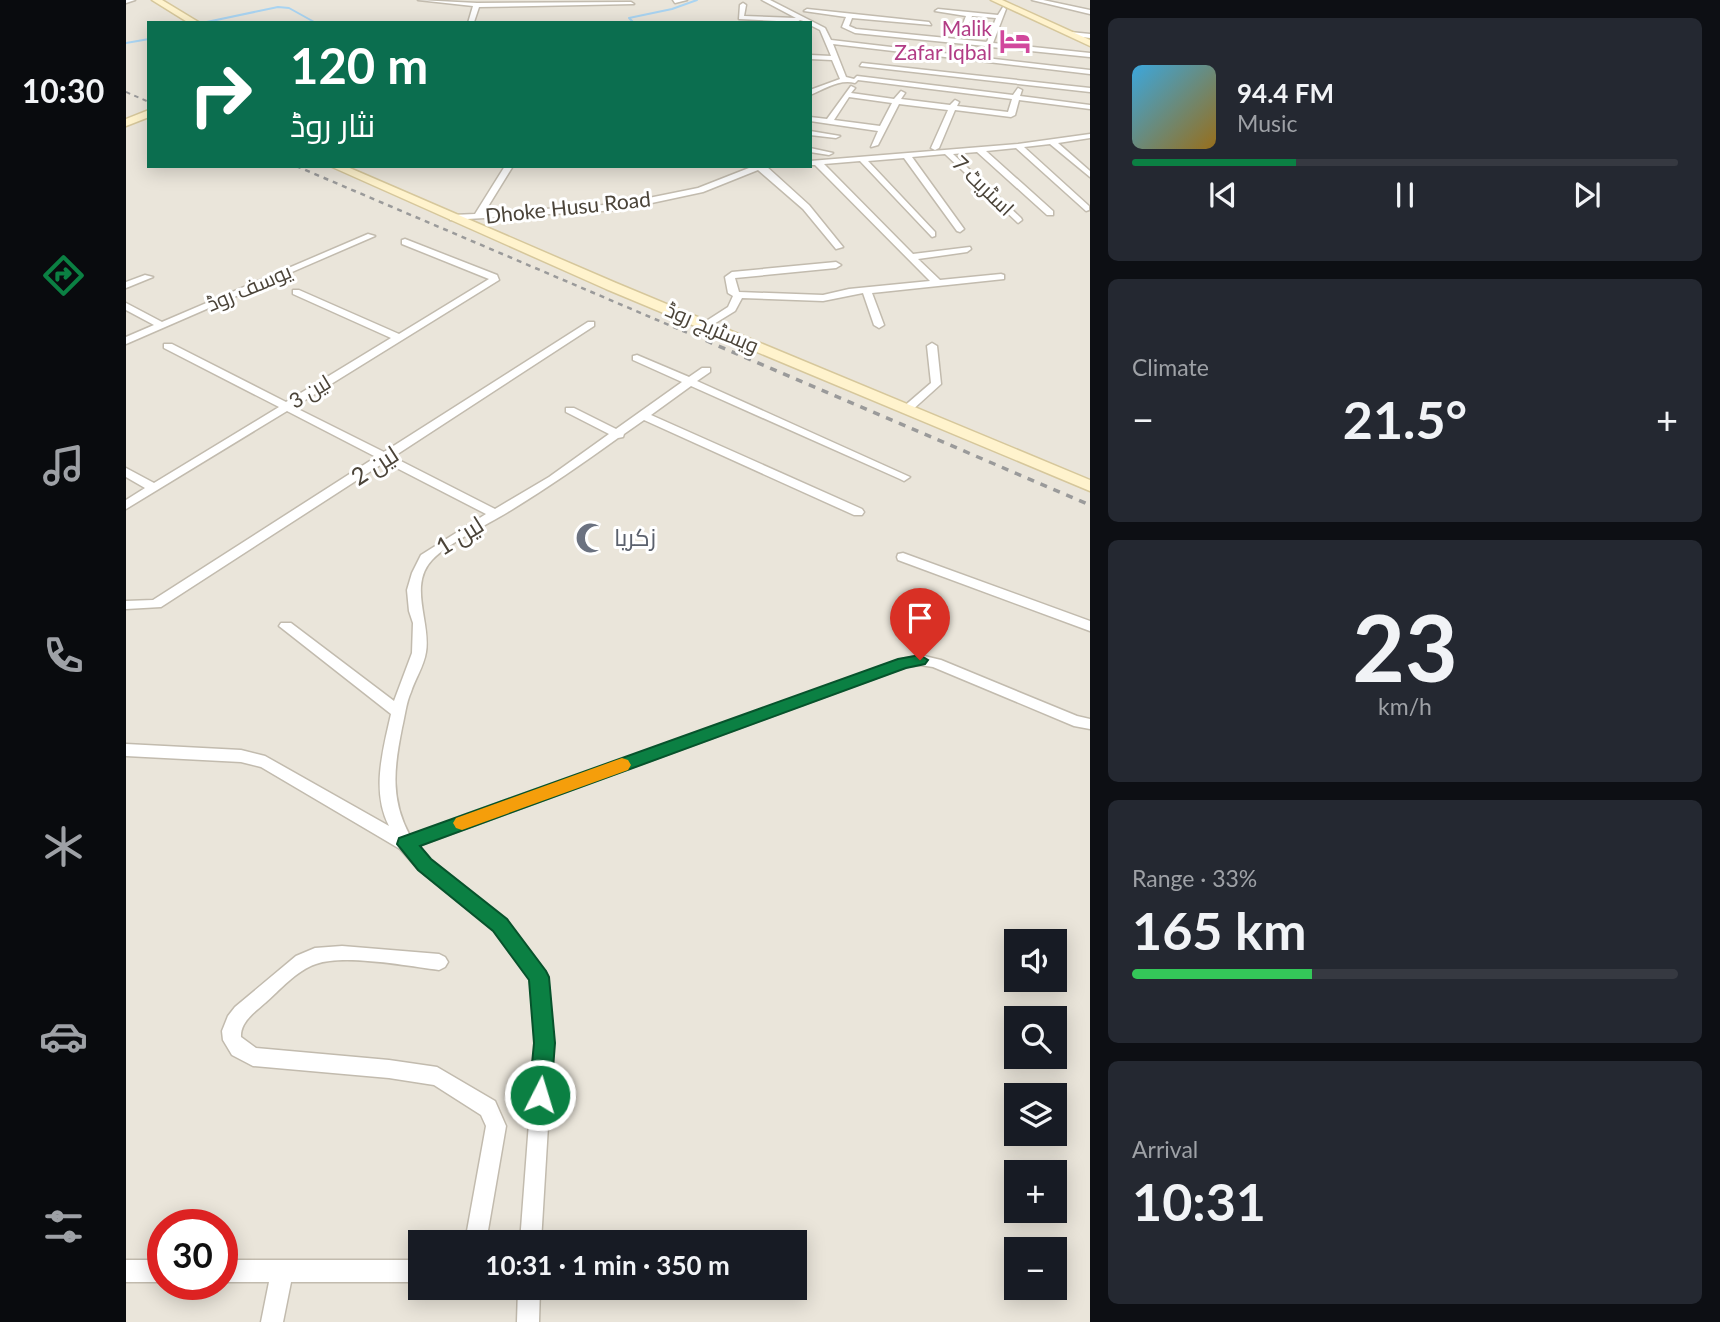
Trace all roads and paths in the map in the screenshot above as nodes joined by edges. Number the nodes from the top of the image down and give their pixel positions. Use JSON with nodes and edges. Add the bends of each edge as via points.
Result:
{"nodes":[{"id":1,"x":132,"y":0,"type":"edge"},
{"id":2,"x":156,"y":0,"type":"edge"},
{"id":3,"x":421,"y":0,"type":"edge"},
{"id":4,"x":574,"y":0,"type":"edge"},
{"id":5,"x":684,"y":0,"type":"edge"},
{"id":6,"x":765,"y":0,"type":"edge"},
{"id":7,"x":945,"y":0,"type":"edge"},
{"id":8,"x":995,"y":0,"type":"edge"},
{"id":9,"x":1035,"y":0,"type":"edge"},
{"id":10,"x":126,"y":1,"type":"edge"},
{"id":11,"x":675,"y":1,"type":"edge"},
{"id":12,"x":631,"y":4,"type":"dead end"},
{"id":13,"x":477,"y":5,"type":"junction"},
{"id":14,"x":743,"y":5,"type":"dead end"},
{"id":15,"x":1005,"y":5,"type":"junction"},
{"id":16,"x":580,"y":6,"type":"junction"},
{"id":17,"x":938,"y":10,"type":"junction"},
{"id":18,"x":807,"y":11,"type":"dead end"},
{"id":19,"x":1090,"y":12,"type":"edge"},
{"id":20,"x":971,"y":14,"type":"junction"},
{"id":21,"x":1000,"y":17,"type":"junction"},
{"id":22,"x":190,"y":20,"type":"edge"},
{"id":23,"x":741,"y":20,"type":"edge"},
{"id":24,"x":805,"y":20,"type":"joint"},
{"id":25,"x":471,"y":21,"type":"edge"},
{"id":26,"x":847,"y":21,"type":"junction"},
{"id":27,"x":820,"y":22,"type":"dead end"},
{"id":28,"x":887,"y":23,"type":"junction"},
{"id":29,"x":812,"y":24,"type":"edge"},
{"id":30,"x":927,"y":27,"type":"junction"},
{"id":31,"x":882,"y":34,"type":"junction"},
{"id":32,"x":960,"y":34,"type":"junction"},
{"id":33,"x":1070,"y":34,"type":"junction"},
{"id":34,"x":1090,"y":36,"type":"edge"},
{"id":35,"x":992,"y":37,"type":"junction"},
{"id":36,"x":919,"y":38,"type":"junction"},
{"id":37,"x":825,"y":40,"type":"junction"},
{"id":38,"x":954,"y":41,"type":"junction"},
{"id":39,"x":1090,"y":43,"type":"edge"},
{"id":40,"x":1055,"y":44,"type":"dead end"},
{"id":41,"x":989,"y":45,"type":"junction"},
{"id":42,"x":1025,"y":45,"type":"junction"},
{"id":43,"x":873,"y":48,"type":"junction"},
{"id":44,"x":812,"y":50,"type":"edge"},
{"id":45,"x":911,"y":52,"type":"junction"},
{"id":46,"x":923,"y":53,"type":"junction"},
{"id":47,"x":834,"y":54,"type":"junction"},
{"id":48,"x":1090,"y":55,"type":"edge"},
{"id":49,"x":949,"y":56,"type":"junction"},
{"id":50,"x":812,"y":57,"type":"edge"},
{"id":51,"x":973,"y":59,"type":"junction"},
{"id":52,"x":984,"y":60,"type":"junction"},
{"id":53,"x":1022,"y":64,"type":"junction"},
{"id":54,"x":862,"y":65,"type":"junction"},
{"id":55,"x":914,"y":71,"type":"junction"},
{"id":56,"x":1077,"y":71,"type":"junction"},
{"id":57,"x":1090,"y":72,"type":"edge"},
{"id":58,"x":966,"y":76,"type":"junction"},
{"id":59,"x":856,"y":79,"type":"junction"},
{"id":60,"x":845,"y":80,"type":"junction"},
{"id":61,"x":1021,"y":83,"type":"junction"},
{"id":62,"x":906,"y":84,"type":"junction"},
{"id":63,"x":1073,"y":88,"type":"junction"},
{"id":64,"x":1090,"y":90,"type":"edge"},
{"id":65,"x":960,"y":91,"type":"junction"},
{"id":66,"x":812,"y":92,"type":"edge"},
{"id":67,"x":847,"y":95,"type":"junction"},
{"id":68,"x":1016,"y":98,"type":"junction"},
{"id":69,"x":897,"y":101,"type":"junction"},
{"id":70,"x":1090,"y":107,"type":"edge"},
{"id":71,"x":952,"y":108,"type":"junction"},
{"id":72,"x":1069,"y":108,"type":"junction"},
{"id":73,"x":147,"y":114,"type":"edge"},
{"id":74,"x":812,"y":120,"type":"edge"},
{"id":75,"x":829,"y":122,"type":"junction"},
{"id":76,"x":126,"y":123,"type":"edge"},
{"id":77,"x":883,"y":129,"type":"junction"},
{"id":78,"x":812,"y":133,"type":"edge"},
{"id":79,"x":1086,"y":137,"type":"edge"},
{"id":80,"x":812,"y":141,"type":"edge"},
{"id":81,"x":1053,"y":142,"type":"junction"},
{"id":82,"x":832,"y":144,"type":"junction"},
{"id":83,"x":1090,"y":144,"type":"edge"},
{"id":84,"x":874,"y":145,"type":"dead end"},
{"id":85,"x":1018,"y":146,"type":"junction"},
{"id":86,"x":935,"y":148,"type":"dead end"},
{"id":87,"x":812,"y":149,"type":"edge"},
{"id":88,"x":979,"y":149,"type":"junction"},
{"id":89,"x":947,"y":152,"type":"junction"},
{"id":90,"x":906,"y":155,"type":"junction"},
{"id":91,"x":862,"y":159,"type":"junction"},
{"id":92,"x":813,"y":163,"type":"edge"},
{"id":93,"x":340,"y":168,"type":"edge"},
{"id":94,"x":508,"y":168,"type":"edge"},
{"id":95,"x":754,"y":168,"type":"edge"},
{"id":96,"x":761,"y":168,"type":"edge"},
{"id":97,"x":1090,"y":175,"type":"edge"},
{"id":98,"x":1086,"y":208,"type":"dead end"},
{"id":99,"x":1050,"y":213,"type":"dead end"},
{"id":100,"x":477,"y":217,"type":"junction"},
{"id":101,"x":453,"y":218,"type":"junction"},
{"id":102,"x":1018,"y":220,"type":"dead end"},
{"id":103,"x":961,"y":229,"type":"dead end"},
{"id":104,"x":932,"y":234,"type":"dead end"},
{"id":105,"x":371,"y":236,"type":"dead end"},
{"id":106,"x":405,"y":242,"type":"dead end"},
{"id":107,"x":839,"y":247,"type":"dead end"},
{"id":108,"x":967,"y":249,"type":"dead end"},
{"id":109,"x":911,"y":257,"type":"junction"},
{"id":110,"x":836,"y":265,"type":"dead end"},
{"id":111,"x":148,"y":277,"type":"dead end"},
{"id":112,"x":1002,"y":277,"type":"dead end"},
{"id":113,"x":937,"y":283,"type":"junction"},
{"id":114,"x":126,"y":285,"type":"edge"},
{"id":115,"x":867,"y":291,"type":"junction"},
{"id":116,"x":296,"y":292,"type":"dead end"},
{"id":117,"x":738,"y":295,"type":"junction"},
{"id":118,"x":126,"y":306,"type":"edge"},
{"id":119,"x":591,"y":324,"type":"dead end"},
{"id":120,"x":705,"y":325,"type":"junction"},
{"id":121,"x":879,"y":325,"type":"dead end"},
{"id":122,"x":162,"y":326,"type":"junction"},
{"id":123,"x":399,"y":338,"type":"junction"},
{"id":124,"x":126,"y":341,"type":"edge"},
{"id":125,"x":168,"y":346,"type":"dead end"},
{"id":126,"x":932,"y":346,"type":"dead end"},
{"id":127,"x":636,"y":358,"type":"dead end"},
{"id":128,"x":706,"y":370,"type":"dead end"},
{"id":129,"x":690,"y":382,"type":"junction"},
{"id":130,"x":286,"y":407,"type":"junction"},
{"id":131,"x":570,"y":410,"type":"dead end"},
{"id":132,"x":906,"y":410,"type":"junction"},
{"id":133,"x":645,"y":416,"type":"junction"},
{"id":134,"x":619,"y":435,"type":"junction"},
{"id":135,"x":386,"y":458,"type":"junction"},
{"id":136,"x":126,"y":472,"type":"edge"},
{"id":137,"x":904,"y":477,"type":"dead end"},
{"id":138,"x":1090,"y":486,"type":"edge"},
{"id":139,"x":153,"y":488,"type":"junction"},
{"id":140,"x":126,"y":505,"type":"edge"},
{"id":141,"x":858,"y":512,"type":"dead end"},
{"id":142,"x":495,"y":514,"type":"junction"},
{"id":143,"x":903,"y":557,"type":"dead end"},
{"id":144,"x":126,"y":605,"type":"edge"},
{"id":145,"x":286,"y":626,"type":"dead end"},
{"id":146,"x":1090,"y":626,"type":"edge"},
{"id":147,"x":398,"y":712,"type":"junction"},
{"id":148,"x":1090,"y":712,"type":"edge"},
{"id":149,"x":1074,"y":721,"type":"junction"},
{"id":150,"x":1090,"y":724,"type":"edge"},
{"id":151,"x":126,"y":750,"type":"edge"},
{"id":152,"x":406,"y":844,"type":"junction"},
{"id":153,"x":439,"y":962,"type":"dead end"},
{"id":154,"x":477,"y":1230,"type":"edge"},
{"id":155,"x":532,"y":1230,"type":"edge"},
{"id":156,"x":126,"y":1271,"type":"edge"},
{"id":157,"x":147,"y":1271,"type":"edge"},
{"id":158,"x":238,"y":1271,"type":"edge"},
{"id":159,"x":282,"y":1271,"type":"junction"},
{"id":160,"x":408,"y":1271,"type":"edge"},
{"id":161,"x":529,"y":1300,"type":"edge"},
{"id":162,"x":272,"y":1322,"type":"edge"},
{"id":163,"x":528,"y":1322,"type":"edge"}],
"edges":[{"from":1,"to":10,"type":"street"},
{"from":2,"to":22,"type":"main road"},
{"from":3,"to":13,"type":"street"},
{"from":4,"to":16,"type":"street"},
{"from":5,"to":11,"type":"street"},
{"from":6,"to":24,"type":"street"},
{"from":7,"to":17,"type":"street"},
{"from":8,"to":15,"type":"main road"},
{"from":9,"to":19,"type":"street"},
{"from":12,"to":16,"type":"street"},
{"from":13,"to":16,"type":"street"},
{"from":13,"to":25,"type":"street"},
{"from":14,"to":23,"type":"street"},
{"from":15,"to":21,"type":"street"},
{"from":15,"to":33,"type":"main road"},
{"from":17,"to":20,"type":"street"},
{"from":17,"to":30,"type":"street"},
{"from":18,"to":26,"type":"street"},
{"from":20,"to":21,"type":"street"},
{"from":20,"to":32,"type":"street"},
{"from":21,"to":35,"type":"street"},
{"from":23,"to":24,"type":"street"},
{"from":26,"to":27,"type":"street"},
{"from":26,"to":28,"type":"street"},
{"from":26,"to":31,"type":"street","via":[[850,30]]},
{"from":28,"to":30,"type":"street"},
{"from":28,"to":31,"type":"street"},
{"from":29,"to":37,"type":"street","via":[[823,29]]},
{"from":30,"to":32,"type":"street"},
{"from":30,"to":36,"type":"street"},
{"from":31,"to":36,"type":"street"},
{"from":31,"to":43,"type":"street"},
{"from":32,"to":35,"type":"street"},
{"from":32,"to":38,"type":"street"},
{"from":33,"to":34,"type":"street"},
{"from":33,"to":39,"type":"main road"},
{"from":35,"to":41,"type":"street"},
{"from":35,"to":42,"type":"street"},
{"from":36,"to":38,"type":"street"},
{"from":36,"to":45,"type":"street"},
{"from":37,"to":43,"type":"street"},
{"from":37,"to":47,"type":"street"},
{"from":38,"to":41,"type":"street"},
{"from":38,"to":49,"type":"street"},
{"from":40,"to":42,"type":"street"},
{"from":41,"to":42,"type":"street"},
{"from":41,"to":52,"type":"street"},
{"from":42,"to":48,"type":"street"},
{"from":42,"to":53,"type":"street"},
{"from":43,"to":45,"type":"street"},
{"from":43,"to":54,"type":"street"},
{"from":44,"to":47,"type":"street"},
{"from":45,"to":46,"type":"street"},
{"from":46,"to":49,"type":"street"},
{"from":46,"to":55,"type":"street"},
{"from":47,"to":50,"type":"street"},
{"from":47,"to":60,"type":"street"},
{"from":49,"to":51,"type":"street"},
{"from":51,"to":52,"type":"street"},
{"from":51,"to":58,"type":"street"},
{"from":52,"to":53,"type":"street"},
{"from":53,"to":56,"type":"street"},
{"from":53,"to":61,"type":"street"},
{"from":54,"to":55,"type":"street"},
{"from":54,"to":59,"type":"street"},
{"from":55,"to":58,"type":"street"},
{"from":55,"to":62,"type":"street"},
{"from":56,"to":57,"type":"street"},
{"from":56,"to":63,"type":"street"},
{"from":58,"to":61,"type":"street"},
{"from":58,"to":65,"type":"street"},
{"from":59,"to":60,"type":"street"},
{"from":59,"to":62,"type":"street"},
{"from":59,"to":67,"type":"street"},
{"from":60,"to":66,"type":"street"},
{"from":61,"to":63,"type":"street"},
{"from":61,"to":68,"type":"street"},
{"from":62,"to":65,"type":"street"},
{"from":62,"to":69,"type":"street"},
{"from":63,"to":64,"type":"street"},
{"from":63,"to":72,"type":"street"},
{"from":65,"to":68,"type":"street"},
{"from":65,"to":71,"type":"street"},
{"from":67,"to":69,"type":"street"},
{"from":67,"to":75,"type":"street"},
{"from":68,"to":71,"type":"street","via":[[1011,115]]},
{"from":68,"to":72,"type":"street"},
{"from":69,"to":71,"type":"street"},
{"from":69,"to":77,"type":"street"},
{"from":70,"to":72,"type":"street"},
{"from":71,"to":86,"type":"street"},
{"from":73,"to":76,"type":"main road"},
{"from":74,"to":75,"type":"street"},
{"from":75,"to":77,"type":"street"},
{"from":77,"to":84,"type":"street"},
{"from":78,"to":82,"type":"street"},
{"from":79,"to":81,"type":"street"},
{"from":79,"to":83,"type":"street"},
{"from":80,"to":82,"type":"street"},
{"from":81,"to":85,"type":"street"},
{"from":81,"to":97,"type":"street"},
{"from":82,"to":87,"type":"street"},
{"from":85,"to":88,"type":"street"},
{"from":85,"to":98,"type":"street"},
{"from":88,"to":89,"type":"street"},
{"from":88,"to":99,"type":"street"},
{"from":89,"to":90,"type":"street"},
{"from":89,"to":102,"type":"street","name":"اسٹریٹ 7"},
{"from":90,"to":91,"type":"street"},
{"from":90,"to":103,"type":"street"},
{"from":91,"to":92,"type":"street"},
{"from":91,"to":104,"type":"street"},
{"from":92,"to":109,"type":"street"},
{"from":93,"to":101,"type":"main road","name":"ویسٹریج روڈ"},
{"from":94,"to":100,"type":"street"},
{"from":95,"to":100,"type":"street","name":"Dhoke Husu Road","via":[[699,190],[620,207]]},
{"from":96,"to":107,"type":"street","via":[[806,207]]},
{"from":100,"to":101,"type":"street","name":"Dhoke Husu Road"},
{"from":101,"to":120,"type":"main road","name":"ویسٹریج روڈ"},
{"from":105,"to":122,"type":"street","name":"یوسف روڈ"},
{"from":106,"to":123,"type":"street","name":"لین 3","via":[[494,280]]},
{"from":108,"to":109,"type":"street"},
{"from":109,"to":113,"type":"street"},
{"from":110,"to":117,"type":"street","via":[[732,275],[733,293]]},
{"from":111,"to":114,"type":"street"},
{"from":112,"to":113,"type":"street"},
{"from":113,"to":115,"type":"street"},
{"from":115,"to":117,"type":"street","via":[[823,298]]},
{"from":115,"to":121,"type":"street"},
{"from":116,"to":123,"type":"street"},
{"from":117,"to":120,"type":"street","via":[[732,309]]},
{"from":118,"to":122,"type":"street"},
{"from":119,"to":135,"type":"street","name":"لین 2"},
{"from":120,"to":132,"type":"main road","name":"ویسٹریج روڈ"},
{"from":122,"to":124,"type":"street","name":"یوسف روڈ"},
{"from":123,"to":130,"type":"street","name":"لین 3"},
{"from":125,"to":130,"type":"street"},
{"from":126,"to":132,"type":"street","via":[[936,384]]},
{"from":127,"to":129,"type":"street"},
{"from":128,"to":129,"type":"street","name":"لین 1"},
{"from":129,"to":133,"type":"street","name":"لین 1"},
{"from":129,"to":137,"type":"street"},
{"from":130,"to":135,"type":"street"},
{"from":130,"to":139,"type":"street","name":"لین 3"},
{"from":131,"to":134,"type":"street"},
{"from":132,"to":138,"type":"main road","name":"ویسٹریج روڈ"},
{"from":133,"to":134,"type":"street","name":"لین 1"},
{"from":133,"to":141,"type":"street"},
{"from":134,"to":142,"type":"street","name":"لین 1"},
{"from":135,"to":142,"type":"street"},
{"from":135,"to":144,"type":"street","name":"لین 2","via":[[156,604]]},
{"from":136,"to":139,"type":"street"},
{"from":139,"to":140,"type":"street","name":"لین 3"},
{"from":142,"to":147,"type":"street","name":"لین 1","via":[[426,558],[418,573],[414,590],[419,653]]},
{"from":143,"to":146,"type":"street"},
{"from":145,"to":147,"type":"street"},
{"from":147,"to":152,"type":"street","name":"لین 1","via":[[387,792],[393,819]]},
{"from":148,"to":149,"type":"street"},
{"from":149,"to":150,"type":"street"},
{"from":149,"to":152,"type":"street","via":[[920,660]]},
{"from":151,"to":152,"type":"street","via":[[241,756],[265,762]]},
{"from":152,"to":155,"type":"street","via":[[500,925],[539,977],[544,1043]]},
{"from":153,"to":154,"type":"street","via":[[404,957],[313,957],[248,1006],[234,1019],[231,1030],[233,1044],[253,1057],[437,1076],[488,1108],[496,1126]]},
{"from":156,"to":157,"type":"street"},
{"from":158,"to":159,"type":"street"},
{"from":159,"to":160,"type":"street"},
{"from":159,"to":162,"type":"street"},
{"from":161,"to":163,"type":"street"}]}
